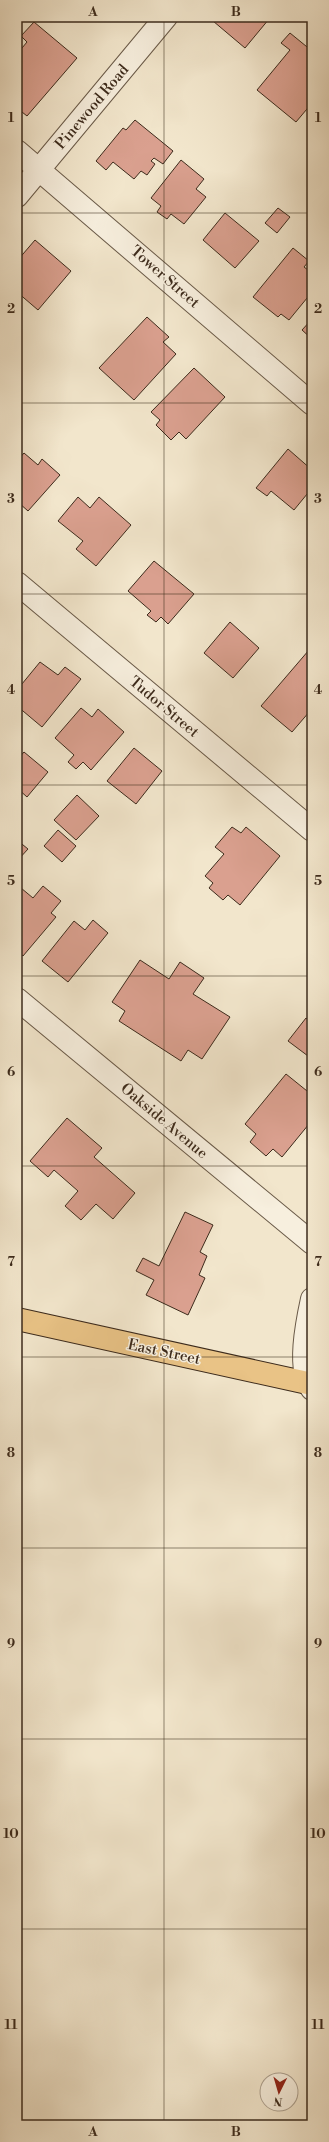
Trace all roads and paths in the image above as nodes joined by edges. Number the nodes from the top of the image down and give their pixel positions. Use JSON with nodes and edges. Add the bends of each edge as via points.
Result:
{"nodes":[{"id":1,"x":166,"y":17,"type":"edge"},
{"id":2,"x":17,"y":152,"type":"edge"},
{"id":3,"x":39,"y":170,"type":"junction"},
{"id":4,"x":17,"y":196,"type":"edge"},
{"id":5,"x":312,"y":404,"type":"edge"},
{"id":6,"x":17,"y":583,"type":"edge"},
{"id":7,"x":312,"y":830,"type":"edge"},
{"id":8,"x":17,"y":999,"type":"edge"},
{"id":9,"x":312,"y":1243,"type":"edge"},
{"id":10,"x":312,"y":1299,"type":"edge"},
{"id":11,"x":17,"y":1319,"type":"edge"},
{"id":12,"x":310,"y":1385,"type":"edge"}],
"edges":[{"from":1,"to":3,"type":"street","name":"Pinewood Road"},
{"from":2,"to":3,"type":"street","name":"Tower Street"},
{"from":3,"to":4,"type":"street","name":"Pinewood Road"},
{"from":3,"to":5,"type":"street","name":"Tower Street"},
{"from":6,"to":7,"type":"street","name":"Tudor Street"},
{"from":8,"to":9,"type":"street","name":"Oakside Avenue"},
{"from":10,"to":12,"type":"street","via":[[304,1337]]},
{"from":11,"to":12,"type":"main road","name":"East Street"}]}
